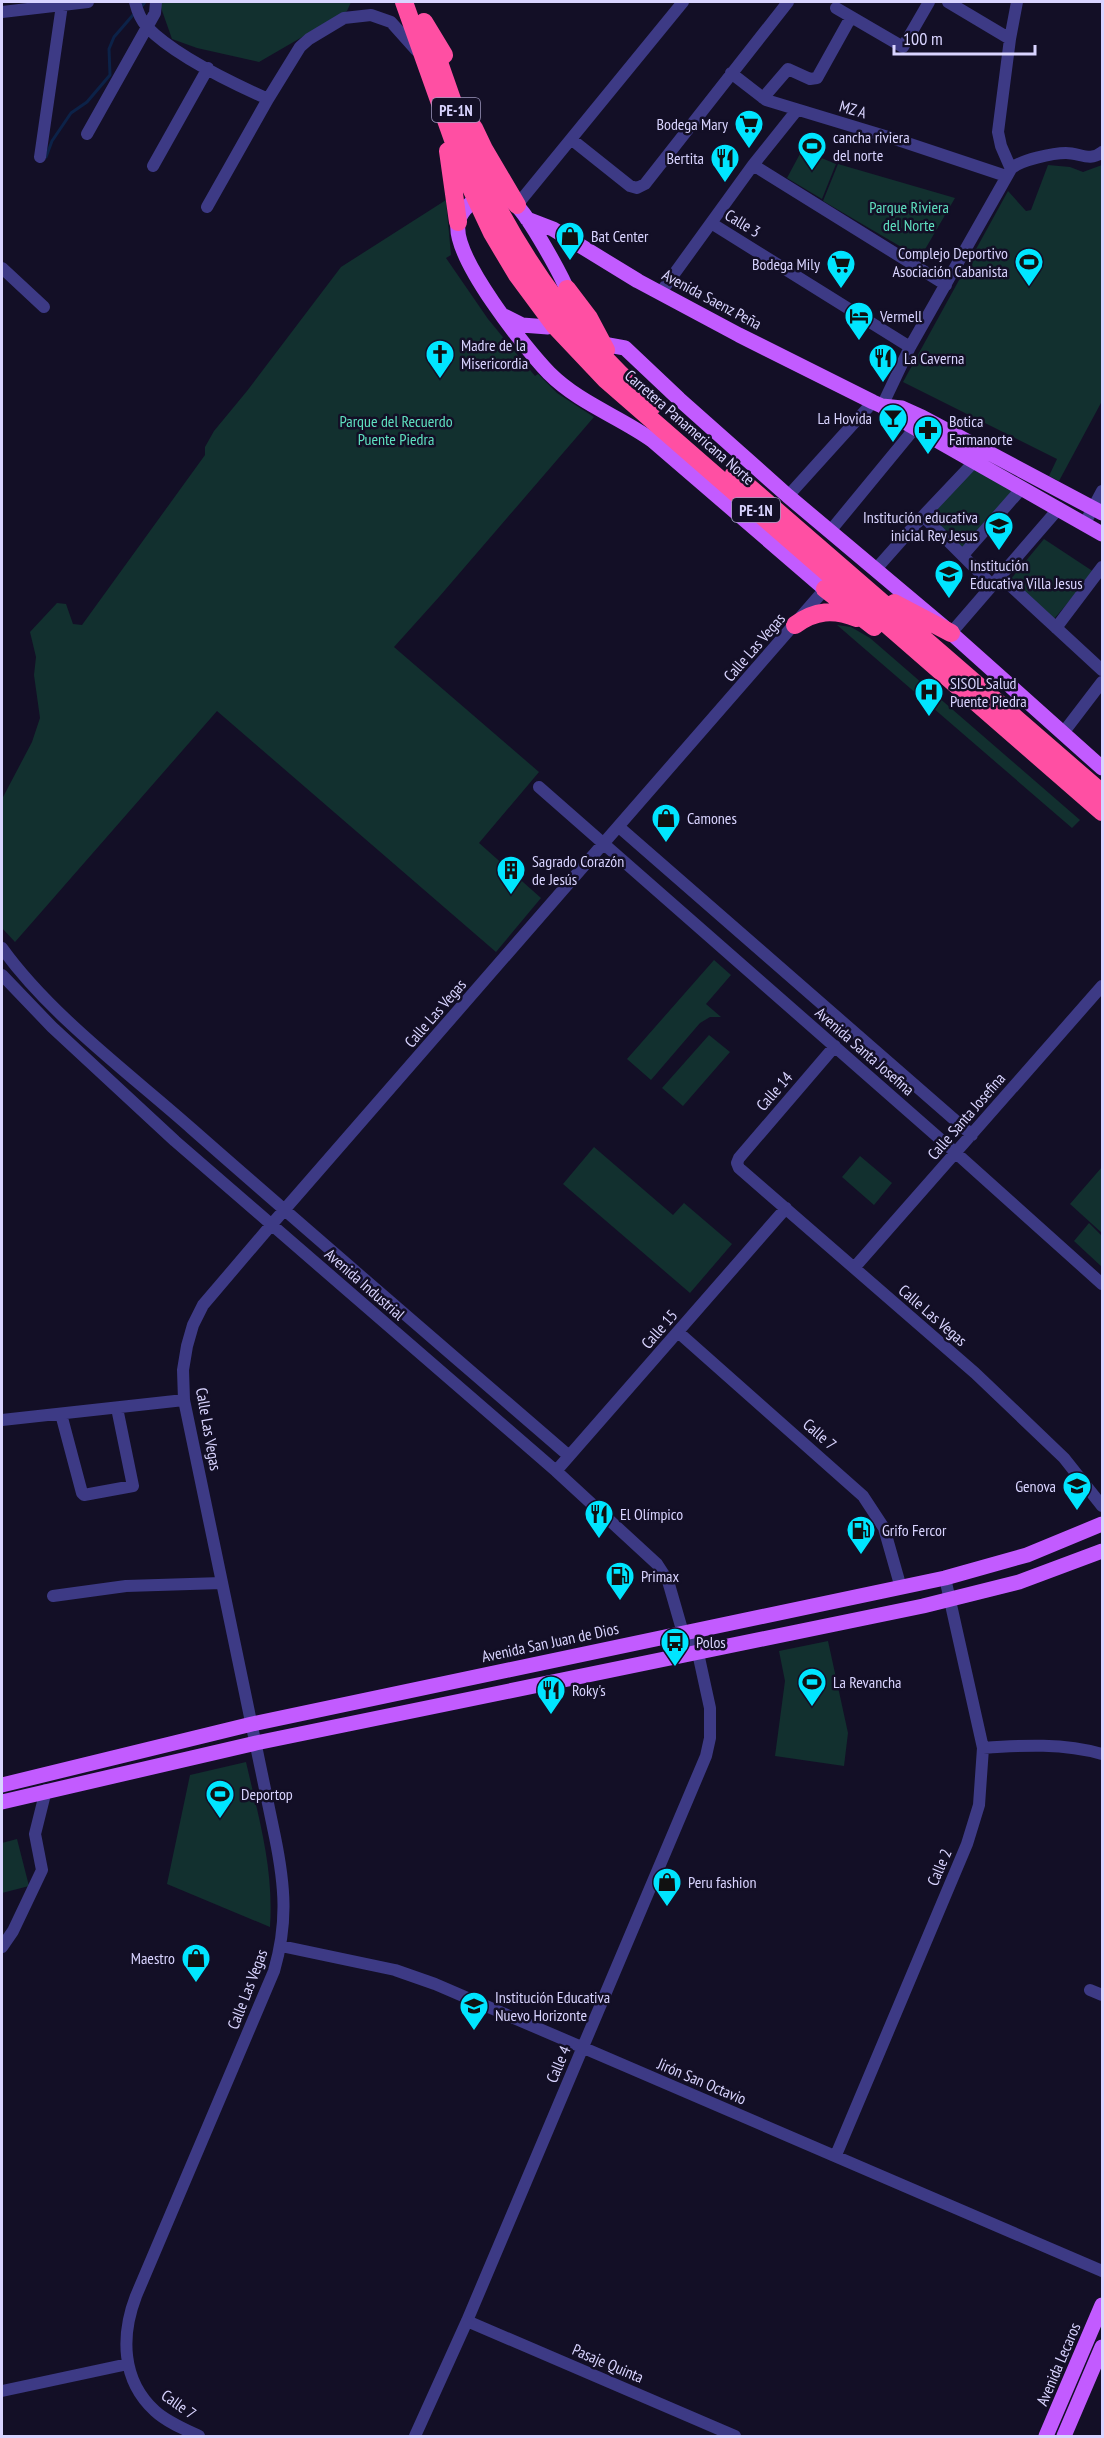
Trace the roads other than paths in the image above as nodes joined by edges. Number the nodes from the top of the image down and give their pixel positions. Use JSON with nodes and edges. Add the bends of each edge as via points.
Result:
{"nodes":[{"id":1,"x":88,"y":2,"type":"edge"},
{"id":2,"x":135,"y":2,"type":"edge"},
{"id":3,"x":156,"y":2,"type":"edge"},
{"id":4,"x":404,"y":2,"type":"edge"},
{"id":5,"x":417,"y":2,"type":"edge"},
{"id":6,"x":682,"y":2,"type":"edge"},
{"id":7,"x":788,"y":2,"type":"edge"},
{"id":8,"x":928,"y":2,"type":"edge"},
{"id":9,"x":948,"y":2,"type":"edge"},
{"id":10,"x":1017,"y":2,"type":"edge"},
{"id":11,"x":61,"y":4,"type":"edge"},
{"id":12,"x":836,"y":8,"type":"dead end"},
{"id":13,"x":2,"y":12,"type":"edge"},
{"id":14,"x":851,"y":17,"type":"junction"},
{"id":15,"x":424,"y":22,"type":"junction"},
{"id":16,"x":147,"y":27,"type":"junction"},
{"id":17,"x":1010,"y":39,"type":"junction"},
{"id":18,"x":427,"y":66,"type":"junction"},
{"id":19,"x":208,"y":68,"type":"junction"},
{"id":20,"x":731,"y":73,"type":"junction"},
{"id":21,"x":763,"y":98,"type":"junction"},
{"id":22,"x":268,"y":99,"type":"junction"},
{"id":23,"x":441,"y":105,"type":"junction"},
{"id":24,"x":797,"y":110,"type":"junction"},
{"id":25,"x":87,"y":134,"type":"dead end"},
{"id":26,"x":571,"y":139,"type":"junction"},
{"id":27,"x":1102,"y":152,"type":"edge"},
{"id":28,"x":40,"y":157,"type":"dead end"},
{"id":29,"x":753,"y":165,"type":"junction"},
{"id":30,"x":153,"y":166,"type":"dead end"},
{"id":31,"x":1009,"y":172,"type":"junction"},
{"id":32,"x":484,"y":198,"type":"junction"},
{"id":33,"x":207,"y":207,"type":"dead end"},
{"id":34,"x":529,"y":219,"type":"junction"},
{"id":35,"x":458,"y":222,"type":"junction"},
{"id":36,"x":711,"y":223,"type":"junction"},
{"id":37,"x":2,"y":268,"type":"edge"},
{"id":38,"x":946,"y":285,"type":"junction"},
{"id":39,"x":567,"y":289,"type":"junction"},
{"id":40,"x":661,"y":292,"type":"junction"},
{"id":41,"x":44,"y":307,"type":"dead end"},
{"id":42,"x":504,"y":316,"type":"junction"},
{"id":43,"x":560,"y":319,"type":"junction"},
{"id":44,"x":603,"y":344,"type":"junction"},
{"id":45,"x":910,"y":347,"type":"junction"},
{"id":46,"x":619,"y":373,"type":"junction"},
{"id":47,"x":878,"y":404,"type":"junction"},
{"id":48,"x":915,"y":428,"type":"junction"},
{"id":49,"x":974,"y":462,"type":"junction"},
{"id":50,"x":1022,"y":488,"type":"junction"},
{"id":51,"x":1102,"y":491,"type":"edge"},
{"id":52,"x":788,"y":496,"type":"junction"},
{"id":53,"x":1059,"y":508,"type":"junction"},
{"id":54,"x":1098,"y":510,"type":"edge"},
{"id":55,"x":923,"y":516,"type":"junction"},
{"id":56,"x":1085,"y":524,"type":"junction"},
{"id":57,"x":831,"y":530,"type":"junction"},
{"id":58,"x":1102,"y":534,"type":"edge"},
{"id":59,"x":963,"y":555,"type":"junction"},
{"id":60,"x":1102,"y":567,"type":"edge"},
{"id":61,"x":876,"y":569,"type":"junction"},
{"id":62,"x":996,"y":581,"type":"junction"},
{"id":63,"x":825,"y":589,"type":"junction"},
{"id":64,"x":876,"y":596,"type":"junction"},
{"id":65,"x":869,"y":624,"type":"junction"},
{"id":66,"x":795,"y":625,"type":"junction"},
{"id":67,"x":1056,"y":628,"type":"junction"},
{"id":68,"x":951,"y":633,"type":"junction"},
{"id":69,"x":1102,"y":670,"type":"edge"},
{"id":70,"x":1102,"y":682,"type":"edge"},
{"id":71,"x":964,"y":690,"type":"junction"},
{"id":72,"x":1063,"y":732,"type":"junction"},
{"id":73,"x":1102,"y":768,"type":"edge"},
{"id":74,"x":539,"y":787,"type":"dead end"},
{"id":75,"x":1102,"y":793,"type":"edge"},
{"id":76,"x":1102,"y":813,"type":"edge"},
{"id":77,"x":619,"y":827,"type":"junction"},
{"id":78,"x":604,"y":844,"type":"junction"},
{"id":79,"x":2,"y":948,"type":"edge"},
{"id":80,"x":2,"y":975,"type":"edge"},
{"id":81,"x":1102,"y":986,"type":"edge"},
{"id":82,"x":835,"y":1046,"type":"junction"},
{"id":83,"x":972,"y":1135,"type":"junction"},
{"id":84,"x":956,"y":1153,"type":"junction"},
{"id":85,"x":739,"y":1158,"type":"joint"},
{"id":86,"x":786,"y":1209,"type":"junction"},
{"id":87,"x":284,"y":1210,"type":"junction"},
{"id":88,"x":272,"y":1224,"type":"junction"},
{"id":89,"x":854,"y":1268,"type":"junction"},
{"id":90,"x":1102,"y":1284,"type":"edge"},
{"id":91,"x":678,"y":1332,"type":"junction"},
{"id":92,"x":184,"y":1400,"type":"junction"},
{"id":93,"x":117,"y":1408,"type":"junction"},
{"id":94,"x":61,"y":1414,"type":"junction"},
{"id":95,"x":2,"y":1420,"type":"edge"},
{"id":96,"x":569,"y":1456,"type":"junction"},
{"id":97,"x":556,"y":1471,"type":"junction"},
{"id":98,"x":1102,"y":1506,"type":"edge"},
{"id":99,"x":1102,"y":1524,"type":"edge"},
{"id":100,"x":1102,"y":1551,"type":"edge"},
{"id":101,"x":945,"y":1578,"type":"junction"},
{"id":102,"x":222,"y":1582,"type":"junction"},
{"id":103,"x":918,"y":1584,"type":"junction"},
{"id":104,"x":901,"y":1588,"type":"junction"},
{"id":105,"x":53,"y":1596,"type":"dead end"},
{"id":106,"x":951,"y":1600,"type":"junction"},
{"id":107,"x":923,"y":1606,"type":"junction"},
{"id":108,"x":682,"y":1633,"type":"junction"},
{"id":109,"x":698,"y":1653,"type":"junction"},
{"id":110,"x":252,"y":1724,"type":"junction"},
{"id":111,"x":256,"y":1743,"type":"junction"},
{"id":112,"x":983,"y":1748,"type":"junction"},
{"id":113,"x":1102,"y":1754,"type":"edge"},
{"id":114,"x":2,"y":1785,"type":"edge"},
{"id":115,"x":46,"y":1791,"type":"junction"},
{"id":116,"x":2,"y":1802,"type":"edge"},
{"id":117,"x":2,"y":1947,"type":"edge"},
{"id":118,"x":281,"y":1947,"type":"junction"},
{"id":119,"x":1090,"y":1990,"type":"dead end"},
{"id":120,"x":1102,"y":1995,"type":"edge"},
{"id":121,"x":583,"y":2048,"type":"junction"},
{"id":122,"x":836,"y":2155,"type":"junction"},
{"id":123,"x":1102,"y":2271,"type":"edge"},
{"id":124,"x":1102,"y":2305,"type":"edge"},
{"id":125,"x":467,"y":2321,"type":"junction"},
{"id":126,"x":1084,"y":2347,"type":"junction"},
{"id":127,"x":1101,"y":2354,"type":"edge"},
{"id":128,"x":128,"y":2364,"type":"junction"},
{"id":129,"x":2,"y":2391,"type":"edge"},
{"id":130,"x":199,"y":2436,"type":"edge"},
{"id":131,"x":415,"y":2436,"type":"edge"},
{"id":132,"x":735,"y":2436,"type":"edge"},
{"id":133,"x":1046,"y":2436,"type":"edge"},
{"id":134,"x":1064,"y":2436,"type":"edge"}],
"edges":[{"from":1,"to":11,"type":"street"},
{"from":2,"to":16,"type":"street"},
{"from":3,"to":16,"type":"street"},
{"from":4,"to":18,"type":"highway","name":"Carretera Panamericana Norte","number":"PE-1N"},
{"from":5,"to":15,"type":"highway","name":"Carretera Panamericana Norte","number":"PE-1N"},
{"from":6,"to":26,"type":"street"},
{"from":7,"to":20,"type":"street"},
{"from":8,"to":14,"type":"street","via":[[903,47]]},
{"from":9,"to":17,"type":"street"},
{"from":10,"to":17,"type":"street"},
{"from":11,"to":13,"type":"street"},
{"from":11,"to":28,"type":"street"},
{"from":12,"to":14,"type":"street"},
{"from":14,"to":21,"type":"street","via":[[817,78],[810,79],[788,69]]},
{"from":15,"to":32,"type":"highway","name":"Carretera Panamericana Norte","number":"PE-1N"},
{"from":15,"to":34,"type":"highway","via":[[451,66],[484,149]]},
{"from":16,"to":19,"type":"street"},
{"from":16,"to":25,"type":"street"},
{"from":17,"to":31,"type":"street","via":[[998,132]]},
{"from":18,"to":22,"type":"street","via":[[391,22],[371,15],[356,16],[333,23],[300,47]]},
{"from":18,"to":23,"type":"highway","name":"Carretera Panamericana Norte","number":"PE-1N"},
{"from":19,"to":22,"type":"street"},
{"from":19,"to":30,"type":"street"},
{"from":20,"to":21,"type":"street","name":"MZ A"},
{"from":20,"to":26,"type":"street","via":[[645,184],[637,188]]},
{"from":21,"to":24,"type":"street","name":"MZ A"},
{"from":22,"to":33,"type":"street"},
{"from":23,"to":32,"type":"highway","name":"Carretera Panamericana Norte","number":"PE-1N"},
{"from":23,"to":35,"type":"highway"},
{"from":24,"to":29,"type":"street"},
{"from":24,"to":31,"type":"street","name":"MZ A"},
{"from":26,"to":34,"type":"street"},
{"from":27,"to":31,"type":"street","via":[[1088,158],[1064,153],[1019,163]]},
{"from":29,"to":36,"type":"street"},
{"from":29,"to":38,"type":"street"},
{"from":31,"to":38,"type":"street"},
{"from":32,"to":34,"type":"main road","name":"Avenida Saenz Peña","via":[[501,197]]},
{"from":32,"to":35,"type":"main road","via":[[462,213]]},
{"from":32,"to":43,"type":"highway","name":"Carretera Panamericana Norte","number":"PE-1N","via":[[517,275]]},
{"from":34,"to":39,"type":"main road"},
{"from":34,"to":40,"type":"main road","name":"Avenida Saenz Peña","via":[[553,228]]},
{"from":35,"to":42,"type":"main road","via":[[466,258]]},
{"from":36,"to":40,"type":"street"},
{"from":36,"to":45,"type":"street","name":"Calle 3"},
{"from":37,"to":41,"type":"street"},
{"from":38,"to":45,"type":"street"},
{"from":39,"to":43,"type":"main road","via":[[570,301]]},
{"from":39,"to":44,"type":"highway"},
{"from":40,"to":47,"type":"main road","name":"Avenida Saenz Peña"},
{"from":42,"to":43,"type":"main road","via":[[541,328]]},
{"from":42,"to":63,"type":"main road","via":[[559,381],[589,405],[652,440]]},
{"from":43,"to":46,"type":"highway","name":"Carretera Panamericana Norte","number":"PE-1N"},
{"from":43,"to":71,"type":"highway","name":"Carretera Panamericana Norte","number":"PE-1N","via":[[606,380]]},
{"from":44,"to":46,"type":"highway"},
{"from":44,"to":52,"type":"main road","via":[[625,348]]},
{"from":45,"to":47,"type":"street"},
{"from":46,"to":64,"type":"highway","name":"Carretera Panamericana Norte","number":"PE-1N"},
{"from":47,"to":48,"type":"main road","name":"Avenida Saenz Peña"},
{"from":47,"to":52,"type":"street"},
{"from":47,"to":54,"type":"main road","name":"Avenida Saenz Peña","via":[[922,417]]},
{"from":48,"to":49,"type":"main road","name":"Avenida Saenz Peña"},
{"from":48,"to":57,"type":"street"},
{"from":49,"to":50,"type":"main road","name":"Avenida Saenz Peña"},
{"from":49,"to":55,"type":"street"},
{"from":50,"to":53,"type":"main road","name":"Avenida Saenz Peña"},
{"from":50,"to":59,"type":"street"},
{"from":51,"to":54,"type":"street"},
{"from":52,"to":57,"type":"main road"},
{"from":53,"to":56,"type":"main road","name":"Avenida Saenz Peña"},
{"from":53,"to":62,"type":"street"},
{"from":54,"to":56,"type":"street"},
{"from":55,"to":59,"type":"street"},
{"from":55,"to":61,"type":"street"},
{"from":56,"to":58,"type":"main road","name":"Avenida Saenz Peña"},
{"from":57,"to":61,"type":"main road"},
{"from":59,"to":62,"type":"street"},
{"from":60,"to":67,"type":"street"},
{"from":61,"to":68,"type":"main road"},
{"from":62,"to":67,"type":"street"},
{"from":62,"to":68,"type":"street"},
{"from":63,"to":65,"type":"highway"},
{"from":63,"to":66,"type":"street","name":"Calle Las Vegas"},
{"from":64,"to":68,"type":"highway"},
{"from":64,"to":75,"type":"highway","name":"Carretera Panamericana Norte","number":"PE-1N"},
{"from":65,"to":66,"type":"highway","via":[[831,612],[810,615]]},
{"from":65,"to":71,"type":"highway"},
{"from":66,"to":77,"type":"street","name":"Calle Las Vegas"},
{"from":67,"to":69,"type":"street"},
{"from":68,"to":72,"type":"main road"},
{"from":70,"to":72,"type":"street"},
{"from":71,"to":76,"type":"highway","name":"Carretera Panamericana Norte","number":"PE-1N"},
{"from":72,"to":73,"type":"main road"},
{"from":74,"to":78,"type":"street","name":"Avenida Santa Josefina"},
{"from":77,"to":78,"type":"street","name":"Calle Las Vegas"},
{"from":77,"to":83,"type":"street","name":"Avenida Santa Josefina"},
{"from":78,"to":82,"type":"street","name":"Avenida Santa Josefina"},
{"from":78,"to":87,"type":"street","name":"Calle Las Vegas"},
{"from":79,"to":87,"type":"street","via":[[25,978],[65,1017]]},
{"from":80,"to":88,"type":"street","name":"Avenida Industrial","via":[[166,1133]]},
{"from":81,"to":83,"type":"street","name":"Calle Santa Josefina"},
{"from":82,"to":84,"type":"street","name":"Avenida Santa Josefina"},
{"from":82,"to":85,"type":"street","name":"Calle 14"},
{"from":83,"to":84,"type":"street","name":"Calle Santa Josefina"},
{"from":84,"to":89,"type":"street","name":"Calle Santa Josefina"},
{"from":84,"to":90,"type":"street","name":"Avenida Santa Josefina"},
{"from":85,"to":86,"type":"street","name":"Calle Las Vegas","via":[[739,1168]]},
{"from":86,"to":89,"type":"street","name":"Calle Las Vegas"},
{"from":86,"to":91,"type":"street","name":"Calle 15"},
{"from":87,"to":88,"type":"street","name":"Calle Las Vegas"},
{"from":87,"to":96,"type":"street"},
{"from":88,"to":92,"type":"street","name":"Calle Las Vegas","via":[[203,1305],[187,1346]]},
{"from":88,"to":97,"type":"street","name":"Avenida Industrial"},
{"from":89,"to":98,"type":"street","name":"Calle Las Vegas","via":[[1056,1450]]},
{"from":91,"to":96,"type":"street","name":"Calle 15"},
{"from":91,"to":104,"type":"street","name":"Calle 7","via":[[862,1496],[884,1528]]},
{"from":92,"to":93,"type":"street"},
{"from":92,"to":102,"type":"street","name":"Calle Las Vegas"},
{"from":93,"to":94,"type":"street"},
{"from":93,"to":94,"type":"street","via":[[133,1486],[84,1495]]},
{"from":94,"to":95,"type":"street"},
{"from":96,"to":97,"type":"street","name":"Calle 15"},
{"from":97,"to":108,"type":"street","name":"Avenida Industrial","via":[[657,1564],[675,1599]]},
{"from":99,"to":101,"type":"main road","name":"Avenida San Juan de Dios","via":[[1027,1554]]},
{"from":100,"to":106,"type":"main road","via":[[1018,1582]]},
{"from":101,"to":103,"type":"main road","name":"Avenida San Juan de Dios"},
{"from":101,"to":106,"type":"street","name":"Calle 2"},
{"from":102,"to":105,"type":"street","via":[[126,1586]]},
{"from":102,"to":110,"type":"street","name":"Calle Las Vegas"},
{"from":103,"to":104,"type":"main road","name":"Avenida San Juan de Dios"},
{"from":103,"to":107,"type":"main road"},
{"from":104,"to":108,"type":"main road","name":"Avenida San Juan de Dios"},
{"from":106,"to":107,"type":"main road"},
{"from":106,"to":112,"type":"street","name":"Calle 2"},
{"from":107,"to":109,"type":"main road"},
{"from":108,"to":109,"type":"street","name":"Calle 4"},
{"from":108,"to":110,"type":"main road","name":"Avenida San Juan de Dios"},
{"from":109,"to":111,"type":"main road"},
{"from":109,"to":121,"type":"street","name":"Calle 4","via":[[711,1723],[706,1756]]},
{"from":110,"to":111,"type":"street","name":"Calle Las Vegas"},
{"from":110,"to":114,"type":"main road","name":"Avenida San Juan de Dios"},
{"from":111,"to":115,"type":"main road"},
{"from":111,"to":118,"type":"street","name":"Calle Las Vegas","via":[[283,1883],[285,1917]]},
{"from":112,"to":113,"type":"street","via":[[1056,1746]]},
{"from":112,"to":122,"type":"street","name":"Calle 2","via":[[979,1805],[967,1844]]},
{"from":115,"to":116,"type":"main road"},
{"from":115,"to":117,"type":"street","via":[[35,1834],[42,1870]]},
{"from":118,"to":121,"type":"street","name":"Jirón San Octavio","via":[[413,1976]]},
{"from":118,"to":128,"type":"street","name":"Calle Las Vegas","via":[[130,2311],[125,2337]]},
{"from":119,"to":120,"type":"street"},
{"from":121,"to":122,"type":"street","name":"Jirón San Octavio"},
{"from":121,"to":125,"type":"street","name":"Calle 4"},
{"from":122,"to":123,"type":"street","name":"Jirón San Octavio"},
{"from":124,"to":126,"type":"main road","name":"Avenida Lecaros"},
{"from":125,"to":131,"type":"street","name":"Calle 4"},
{"from":125,"to":132,"type":"street","name":"Pasaje Quinta"},
{"from":126,"to":127,"type":"street"},
{"from":126,"to":133,"type":"main road","name":"Avenida Lecaros"},
{"from":127,"to":134,"type":"main road","name":"Avenida Lecaros"},
{"from":128,"to":129,"type":"street"},
{"from":128,"to":130,"type":"street","name":"Calle 7","via":[[154,2411]]}]}
